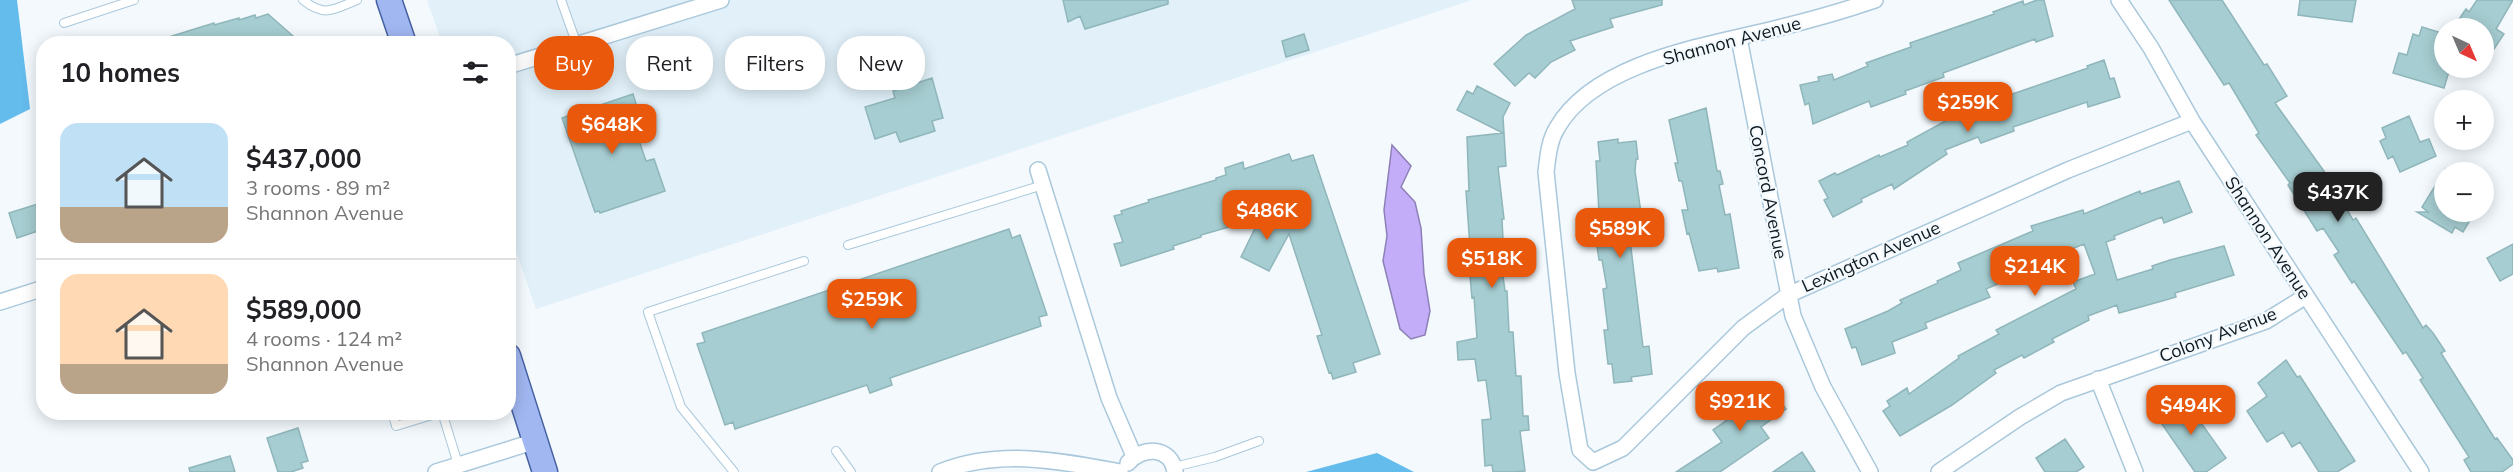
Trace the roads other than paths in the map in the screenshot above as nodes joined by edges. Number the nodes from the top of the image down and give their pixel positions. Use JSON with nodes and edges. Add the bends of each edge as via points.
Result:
{"nodes":[{"id":1,"x":134,"y":0,"type":"edge"},
{"id":2,"x":303,"y":0,"type":"edge"},
{"id":3,"x":357,"y":0,"type":"edge"},
{"id":4,"x":389,"y":0,"type":"edge"},
{"id":5,"x":561,"y":0,"type":"edge"},
{"id":6,"x":721,"y":0,"type":"edge"},
{"id":7,"x":1875,"y":0,"type":"edge"},
{"id":8,"x":2119,"y":0,"type":"edge"},
{"id":9,"x":64,"y":22,"type":"dead end"},
{"id":10,"x":401,"y":36,"type":"edge"},
{"id":11,"x":574,"y":36,"type":"edge"},
{"id":12,"x":606,"y":36,"type":"edge"},
{"id":13,"x":1739,"y":38,"type":"junction"},
{"id":14,"x":534,"y":58,"type":"edge"},
{"id":15,"x":516,"y":64,"type":"edge"},
{"id":16,"x":2192,"y":121,"type":"junction"},
{"id":17,"x":1038,"y":170,"type":"dead end"},
{"id":18,"x":1043,"y":185,"type":"junction"},
{"id":19,"x":848,"y":245,"type":"dead end"},
{"id":20,"x":804,"y":261,"type":"dead end"},
{"id":21,"x":36,"y":291,"type":"edge"},
{"id":22,"x":1788,"y":294,"type":"junction"},
{"id":23,"x":2306,"y":296,"type":"junction"},
{"id":24,"x":0,"y":302,"type":"edge"},
{"id":25,"x":2098,"y":379,"type":"junction"},
{"id":26,"x":516,"y":392,"type":"edge"},
{"id":27,"x":394,"y":420,"type":"edge"},
{"id":28,"x":416,"y":420,"type":"edge"},
{"id":29,"x":444,"y":420,"type":"edge"},
{"id":30,"x":536,"y":441,"type":"junction"},
{"id":31,"x":1259,"y":441,"type":"dead end"},
{"id":32,"x":836,"y":452,"type":"dead end"},
{"id":33,"x":1134,"y":456,"type":"junction"},
{"id":34,"x":1593,"y":462,"type":"joint"},
{"id":35,"x":458,"y":464,"type":"junction"},
{"id":36,"x":1088,"y":469,"type":"edge"},
{"id":37,"x":1174,"y":470,"type":"edge"},
{"id":38,"x":436,"y":472,"type":"edge"},
{"id":39,"x":545,"y":472,"type":"edge"},
{"id":40,"x":734,"y":472,"type":"edge"},
{"id":41,"x":851,"y":472,"type":"edge"},
{"id":42,"x":940,"y":472,"type":"edge"},
{"id":43,"x":1120,"y":472,"type":"edge"},
{"id":44,"x":1125,"y":472,"type":"edge"},
{"id":45,"x":1870,"y":472,"type":"edge"},
{"id":46,"x":1939,"y":472,"type":"edge"},
{"id":47,"x":2135,"y":472,"type":"edge"},
{"id":48,"x":2421,"y":472,"type":"edge"}],
"edges":[{"from":1,"to":9,"type":"lane"},
{"from":2,"to":3,"type":"lane","via":[[315,10],[328,11]]},
{"from":4,"to":10,"type":"main road"},
{"from":5,"to":11,"type":"lane"},
{"from":6,"to":12,"type":"street"},
{"from":7,"to":13,"type":"street","name":"Shannon Avenue"},
{"from":8,"to":16,"type":"street","name":"Shannon Avenue"},
{"from":13,"to":22,"type":"street","name":"Concord Avenue"},
{"from":13,"to":34,"type":"street","name":"Shannon Avenue","via":[[1666,56],[1606,82],[1570,110],[1550,140],[1546,172],[1567,373],[1580,450]]},
{"from":14,"to":15,"type":"street"},
{"from":16,"to":22,"type":"street","name":"Lexington Avenue","via":[[2068,170]]},
{"from":16,"to":23,"type":"street","name":"Shannon Avenue"},
{"from":17,"to":18,"type":"street"},
{"from":18,"to":19,"type":"lane"},
{"from":18,"to":33,"type":"street","via":[[1109,398]]},
{"from":20,"to":40,"type":"lane","via":[[648,312],[681,407]]},
{"from":21,"to":24,"type":"street"},
{"from":22,"to":34,"type":"street","name":"Lexington Avenue","via":[[1743,328],[1623,448]]},
{"from":22,"to":45,"type":"street","name":"Concord Avenue","via":[[1792,316],[1810,358]]},
{"from":23,"to":25,"type":"street","name":"Colony Avenue","via":[[2265,321]]},
{"from":23,"to":48,"type":"street","name":"Shannon Avenue"},
{"from":25,"to":46,"type":"street","name":"Colony Avenue","via":[[2046,401]]},
{"from":25,"to":47,"type":"street"},
{"from":26,"to":30,"type":"main road"},
{"from":27,"to":28,"type":"lane","via":[[396,426]]},
{"from":29,"to":35,"type":"lane"},
{"from":30,"to":35,"type":"street"},
{"from":30,"to":39,"type":"main road"},
{"from":31,"to":37,"type":"lane"},
{"from":32,"to":41,"type":"lane"},
{"from":33,"to":37,"type":"street","via":[[1143,451],[1162,453]]},
{"from":33,"to":44,"type":"street"},
{"from":35,"to":38,"type":"street"},
{"from":36,"to":42,"type":"street","via":[[1054,460],[1005,458],[976,461]]},
{"from":36,"to":43,"type":"street"}]}
